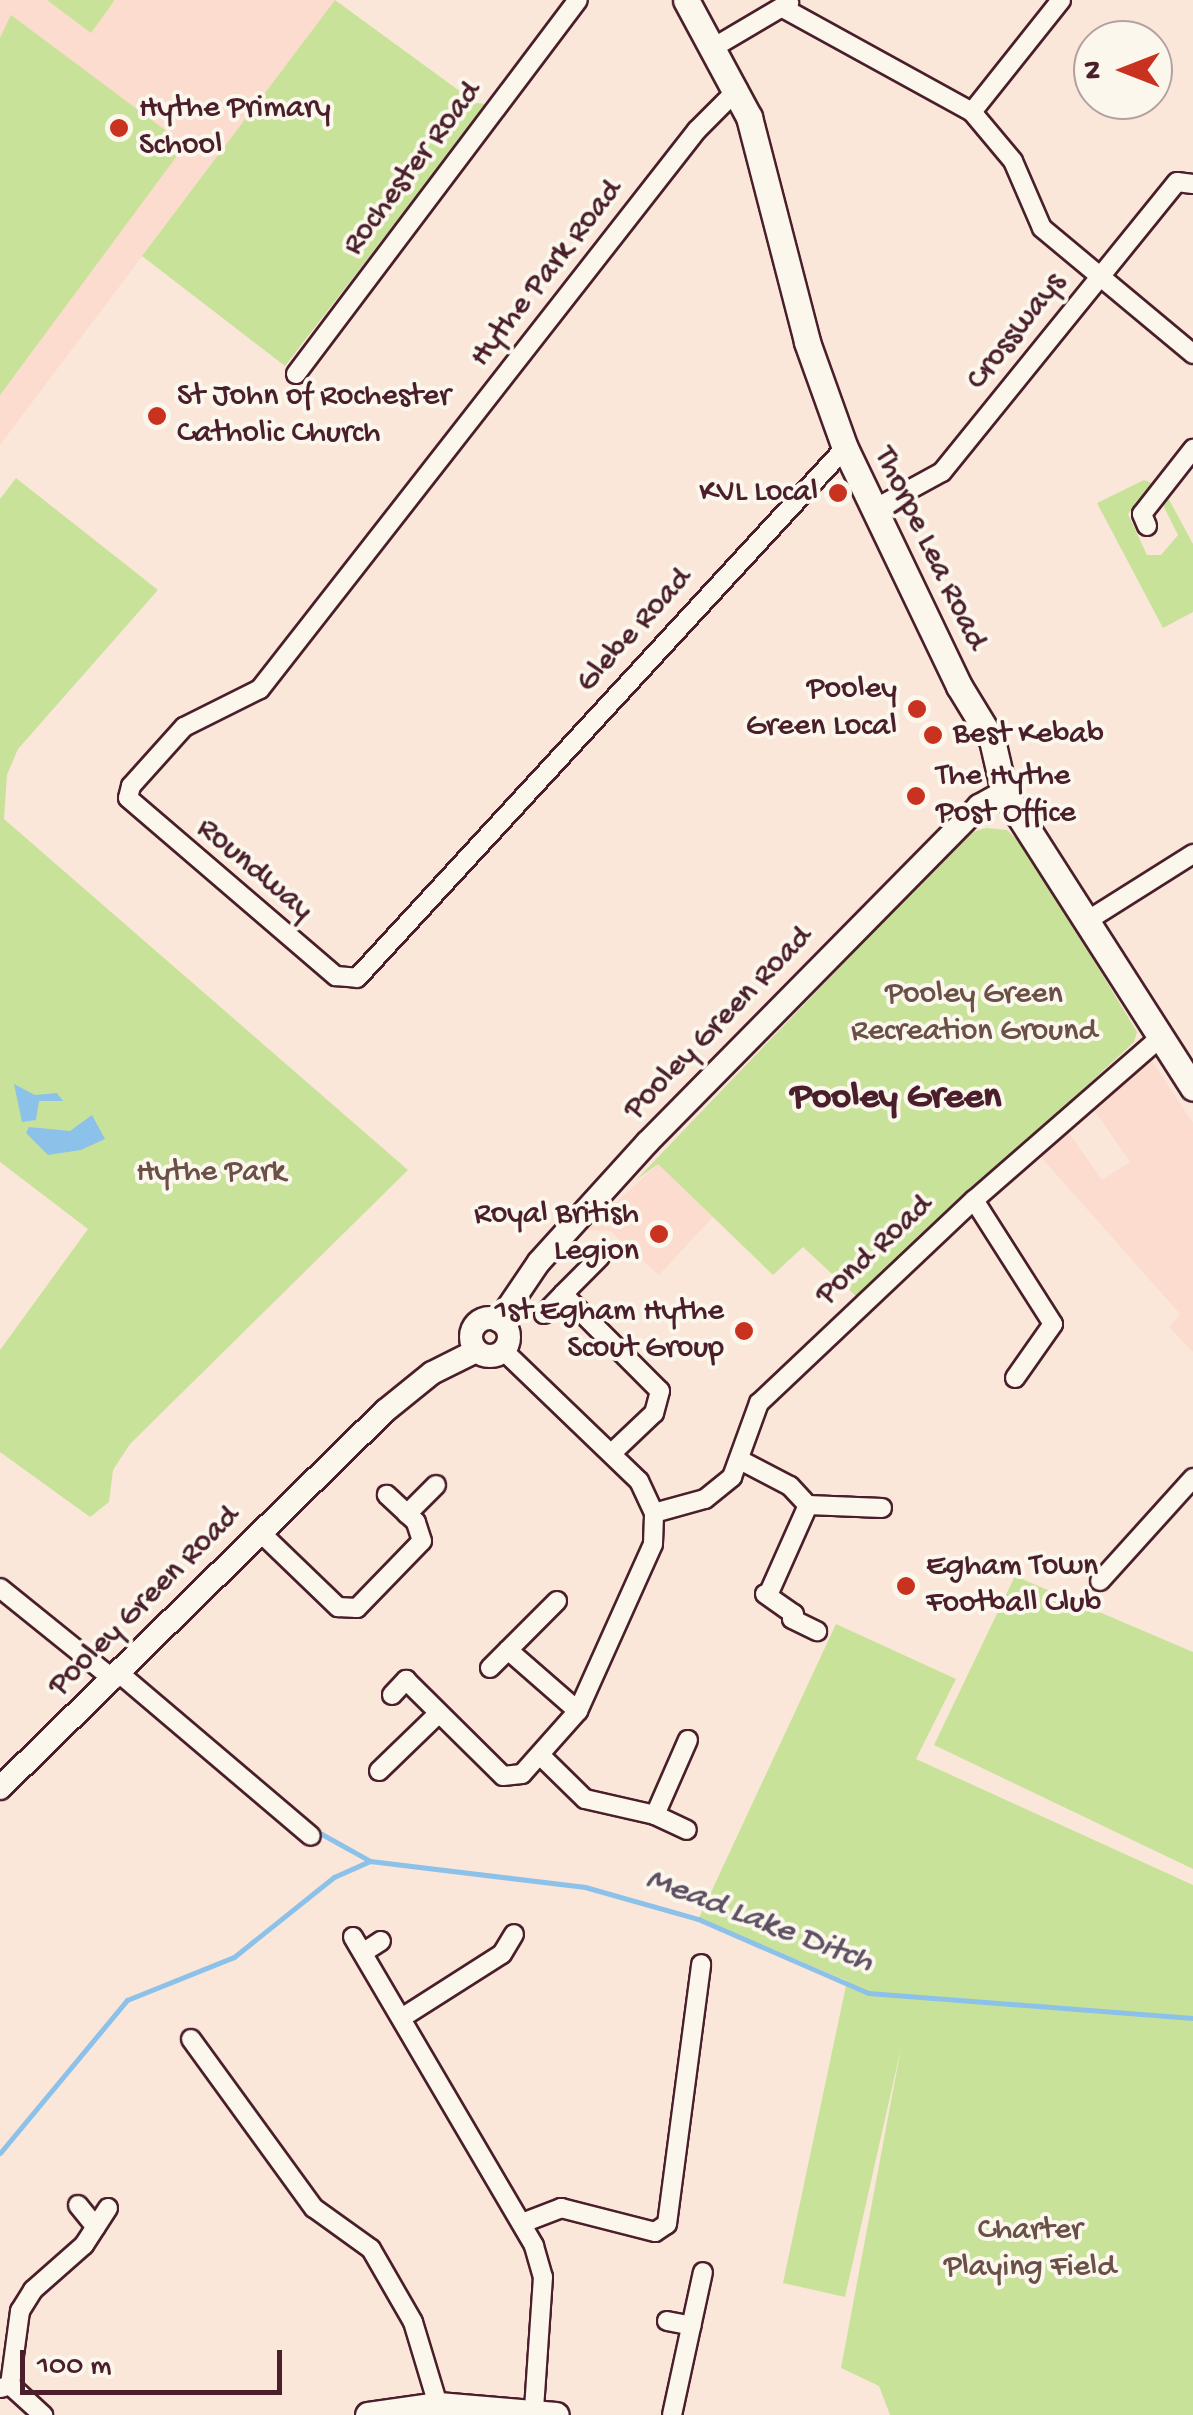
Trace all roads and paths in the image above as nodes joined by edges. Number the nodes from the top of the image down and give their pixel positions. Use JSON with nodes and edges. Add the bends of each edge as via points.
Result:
{"nodes":[{"id":1,"x":578,"y":0,"type":"edge"},
{"id":2,"x":686,"y":0,"type":"edge"},
{"id":3,"x":1061,"y":0,"type":"edge"},
{"id":4,"x":788,"y":4,"type":"edge"},
{"id":5,"x":716,"y":46,"type":"junction"},
{"id":6,"x":738,"y":89,"type":"junction"},
{"id":7,"x":972,"y":112,"type":"junction"},
{"id":8,"x":1193,"y":184,"type":"edge"},
{"id":9,"x":1098,"y":278,"type":"junction"},
{"id":10,"x":1193,"y":354,"type":"edge"},
{"id":11,"x":296,"y":374,"type":"dead end"},
{"id":12,"x":844,"y":448,"type":"junction"},
{"id":13,"x":1193,"y":449,"type":"edge"},
{"id":14,"x":874,"y":509,"type":"junction"},
{"id":15,"x":1147,"y":526,"type":"dead end"},
{"id":16,"x":260,"y":690,"type":"joint"},
{"id":17,"x":1004,"y":792,"type":"junction"},
{"id":18,"x":1193,"y":854,"type":"edge"},
{"id":19,"x":472,"y":856,"type":"joint"},
{"id":20,"x":1086,"y":922,"type":"junction"},
{"id":21,"x":1162,"y":1036,"type":"junction"},
{"id":22,"x":1193,"y":1088,"type":"edge"},
{"id":23,"x":974,"y":1200,"type":"junction"},
{"id":24,"x":600,"y":1257,"type":"dead end"},
{"id":25,"x":563,"y":1294,"type":"junction"},
{"id":26,"x":544,"y":1314,"type":"dead end"},
{"id":27,"x":499,"y":1321,"type":"junction"},
{"id":28,"x":504,"y":1350,"type":"junction"},
{"id":29,"x":476,"y":1351,"type":"junction"},
{"id":30,"x":1015,"y":1378,"type":"dead end"},
{"id":31,"x":614,"y":1452,"type":"junction"},
{"id":32,"x":742,"y":1461,"type":"junction"},
{"id":33,"x":1193,"y":1478,"type":"edge"},
{"id":34,"x":436,"y":1485,"type":"dead end"},
{"id":35,"x":388,"y":1494,"type":"dead end"},
{"id":36,"x":808,"y":1505,"type":"junction"},
{"id":37,"x":882,"y":1508,"type":"dead end"},
{"id":38,"x":654,"y":1512,"type":"junction"},
{"id":39,"x":407,"y":1514,"type":"junction"},
{"id":40,"x":261,"y":1532,"type":"junction"},
{"id":41,"x":1100,"y":1581,"type":"dead end"},
{"id":42,"x":0,"y":1588,"type":"edge"},
{"id":43,"x":557,"y":1601,"type":"dead end"},
{"id":44,"x":817,"y":1631,"type":"dead end"},
{"id":45,"x":508,"y":1650,"type":"junction"},
{"id":46,"x":490,"y":1668,"type":"dead end"},
{"id":47,"x":117,"y":1677,"type":"junction"},
{"id":48,"x":392,"y":1695,"type":"dead end"},
{"id":49,"x":578,"y":1711,"type":"junction"},
{"id":50,"x":439,"y":1712,"type":"junction"},
{"id":51,"x":688,"y":1740,"type":"dead end"},
{"id":52,"x":540,"y":1755,"type":"junction"},
{"id":53,"x":379,"y":1771,"type":"dead end"},
{"id":54,"x":0,"y":1788,"type":"edge"},
{"id":55,"x":655,"y":1815,"type":"junction"},
{"id":56,"x":687,"y":1830,"type":"dead end"},
{"id":57,"x":312,"y":1836,"type":"dead end"},
{"id":58,"x":514,"y":1934,"type":"dead end"},
{"id":59,"x":381,"y":1941,"type":"dead end"},
{"id":60,"x":701,"y":1964,"type":"dead end"},
{"id":61,"x":403,"y":2017,"type":"junction"},
{"id":62,"x":190,"y":2038,"type":"dead end"},
{"id":63,"x":78,"y":2205,"type":"dead end"},
{"id":64,"x":108,"y":2208,"type":"dead end"},
{"id":65,"x":525,"y":2222,"type":"junction"},
{"id":66,"x":96,"y":2228,"type":"junction"},
{"id":67,"x":703,"y":2272,"type":"dead end"},
{"id":68,"x":668,"y":2321,"type":"dead end"},
{"id":69,"x":692,"y":2326,"type":"junction"},
{"id":70,"x":5,"y":2386,"type":"edge"},
{"id":71,"x":438,"y":2405,"type":"junction"},
{"id":72,"x":545,"y":2412,"type":"edge"},
{"id":73,"x":43,"y":2415,"type":"edge"},
{"id":74,"x":368,"y":2415,"type":"edge"},
{"id":75,"x":672,"y":2415,"type":"edge"}],
"edges":[{"from":1,"to":11,"type":"street","name":"Rochester Road"},
{"from":2,"to":5,"type":"main road","name":"Thorpe Lea Road"},
{"from":3,"to":7,"type":"street"},
{"from":4,"to":5,"type":"street"},
{"from":4,"to":7,"type":"street"},
{"from":5,"to":6,"type":"main road","name":"Thorpe Lea Road"},
{"from":6,"to":12,"type":"main road","name":"Thorpe Lea Road","via":[[762,156],[807,342]]},
{"from":6,"to":16,"type":"street","name":"Hythe Park Road","via":[[706,119]]},
{"from":7,"to":9,"type":"street","via":[[1012,161],[1042,228]]},
{"from":8,"to":9,"type":"street","name":"Crossways","via":[[1177,182]]},
{"from":9,"to":10,"type":"street"},
{"from":9,"to":14,"type":"street","name":"Crossways","via":[[951,463]]},
{"from":12,"to":14,"type":"main road","name":"Thorpe Lea Road"},
{"from":12,"to":19,"type":"street","name":"Glebe Road"},
{"from":13,"to":15,"type":"street","via":[[1142,514]]},
{"from":14,"to":17,"type":"main road","name":"Thorpe Lea Road","via":[[992,740]]},
{"from":16,"to":19,"type":"street","name":"Roundway","via":[[184,727],[131,786],[128,798],[324,967],[357,978]]},
{"from":17,"to":20,"type":"main road","name":"Thorpe Lea Road"},
{"from":17,"to":27,"type":"street","name":"Pooley Green Road","via":[[978,806],[648,1142],[539,1262]]},
{"from":18,"to":20,"type":"street"},
{"from":20,"to":21,"type":"main road","name":"Thorpe Lea Road"},
{"from":21,"to":22,"type":"main road","name":"Thorpe Lea Road"},
{"from":21,"to":23,"type":"street","name":"Pond Road"},
{"from":23,"to":30,"type":"street","via":[[1053,1324]]},
{"from":23,"to":32,"type":"street","name":"Pond Road","via":[[759,1403],[748,1422]]},
{"from":24,"to":25,"type":"street"},
{"from":25,"to":26,"type":"street"},
{"from":25,"to":31,"type":"street","via":[[660,1391],[654,1413]]},
{"from":27,"to":28,"type":"street","via":[[509,1336]]},
{"from":27,"to":29,"type":"street","name":"Pooley Green Road","via":[[486,1318],[474,1327]]},
{"from":28,"to":29,"type":"street","name":"Pooley Green Road","via":[[490,1356]]},
{"from":28,"to":31,"type":"street"},
{"from":29,"to":40,"type":"street","name":"Pooley Green Road","via":[[432,1373],[385,1410]]},
{"from":31,"to":38,"type":"street"},
{"from":32,"to":36,"type":"street","via":[[790,1486]]},
{"from":32,"to":38,"type":"street","via":[[705,1498]]},
{"from":33,"to":41,"type":"street"},
{"from":34,"to":39,"type":"street"},
{"from":35,"to":39,"type":"street"},
{"from":36,"to":37,"type":"street"},
{"from":36,"to":44,"type":"street","via":[[762,1593]]},
{"from":38,"to":49,"type":"street","via":[[652,1544]]},
{"from":39,"to":40,"type":"street","via":[[420,1530],[416,1550],[359,1607],[347,1610]]},
{"from":40,"to":47,"type":"street","name":"Pooley Green Road"},
{"from":42,"to":47,"type":"street"},
{"from":43,"to":45,"type":"street"},
{"from":45,"to":46,"type":"street"},
{"from":45,"to":49,"type":"street"},
{"from":47,"to":54,"type":"street","name":"Pooley Green Road"},
{"from":47,"to":57,"type":"street"},
{"from":48,"to":50,"type":"street","via":[[406,1680]]},
{"from":49,"to":52,"type":"street"},
{"from":50,"to":52,"type":"street","via":[[502,1776],[522,1774]]},
{"from":50,"to":53,"type":"street"},
{"from":51,"to":55,"type":"street"},
{"from":52,"to":55,"type":"street","via":[[585,1799]]},
{"from":55,"to":56,"type":"street"},
{"from":58,"to":61,"type":"street","via":[[502,1954]]},
{"from":59,"to":61,"type":"street","via":[[358,1945]]},
{"from":60,"to":65,"type":"street","via":[[666,2224],[655,2232],[561,2208]]},
{"from":61,"to":65,"type":"street"},
{"from":62,"to":71,"type":"street","via":[[314,2208],[370,2249],[413,2322]]},
{"from":63,"to":66,"type":"street"},
{"from":64,"to":66,"type":"street"},
{"from":65,"to":72,"type":"street","via":[[543,2277]]},
{"from":66,"to":70,"type":"street","via":[[20,2310]]},
{"from":67,"to":69,"type":"street"},
{"from":68,"to":69,"type":"street"},
{"from":69,"to":75,"type":"street"},
{"from":70,"to":73,"type":"street"},
{"from":71,"to":72,"type":"main road"},
{"from":71,"to":74,"type":"main road"}]}
